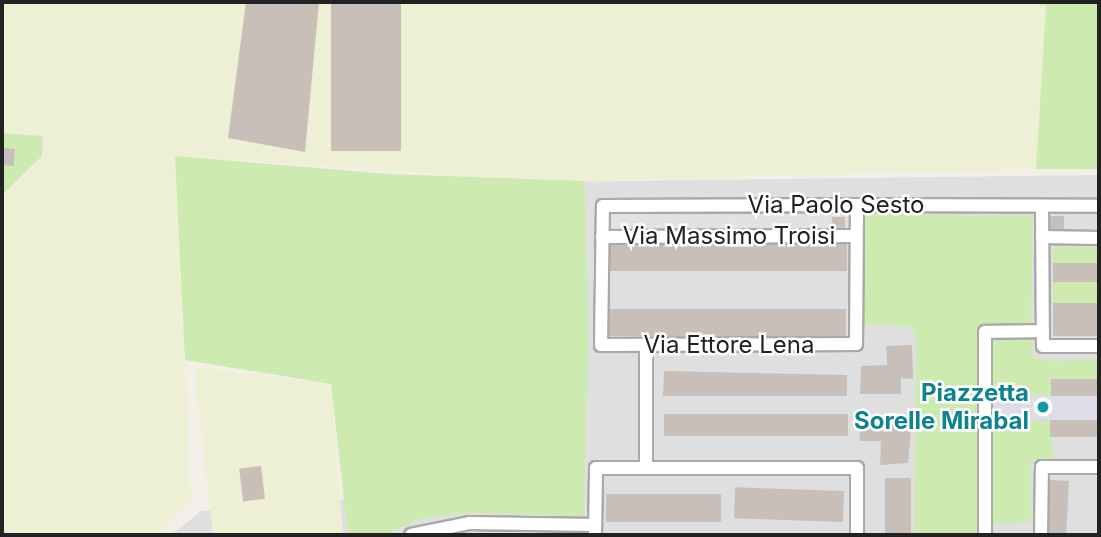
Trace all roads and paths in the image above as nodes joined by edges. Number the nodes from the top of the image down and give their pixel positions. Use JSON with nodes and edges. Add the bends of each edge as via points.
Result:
{"nodes":[{"id":1,"x":856,"y":205,"type":"junction"},
{"id":2,"x":1042,"y":206,"type":"junction"},
{"id":3,"x":1099,"y":206,"type":"edge"},
{"id":4,"x":856,"y":236,"type":"junction"},
{"id":5,"x":602,"y":237,"type":"junction"},
{"id":6,"x":1042,"y":237,"type":"junction"},
{"id":7,"x":1099,"y":237,"type":"edge"},
{"id":8,"x":1043,"y":331,"type":"junction"},
{"id":9,"x":646,"y":345,"type":"junction"},
{"id":10,"x":1099,"y":346,"type":"edge"},
{"id":11,"x":1099,"y":467,"type":"edge"},
{"id":12,"x":646,"y":468,"type":"junction"},
{"id":13,"x":595,"y":530,"type":"edge"},
{"id":14,"x":411,"y":535,"type":"edge"},
{"id":15,"x":857,"y":535,"type":"edge"},
{"id":16,"x":985,"y":535,"type":"edge"},
{"id":17,"x":1041,"y":535,"type":"edge"}],
"edges":[{"from":1,"to":2,"type":"street","name":"Via Paolo Sesto"},
{"from":1,"to":4,"type":"street"},
{"from":1,"to":5,"type":"street","name":"Via Paolo Sesto","via":[[603,206]]},
{"from":2,"to":3,"type":"street","name":"Via Paolo Sesto"},
{"from":2,"to":6,"type":"street"},
{"from":4,"to":5,"type":"street","name":"Via Massimo Troisi"},
{"from":4,"to":9,"type":"street","name":"Via Ettore Lena","via":[[856,344]]},
{"from":5,"to":9,"type":"street","name":"Via Ettore Lena","via":[[601,345]]},
{"from":6,"to":7,"type":"street"},
{"from":6,"to":8,"type":"street"},
{"from":8,"to":10,"type":"street","via":[[1043,346]]},
{"from":8,"to":16,"type":"street","via":[[985,331]]},
{"from":9,"to":12,"type":"street"},
{"from":11,"to":17,"type":"street","via":[[1042,467]]},
{"from":12,"to":13,"type":"street","via":[[596,468]]},
{"from":12,"to":15,"type":"street","via":[[857,468]]},
{"from":13,"to":14,"type":"street","via":[[469,523]]}]}
